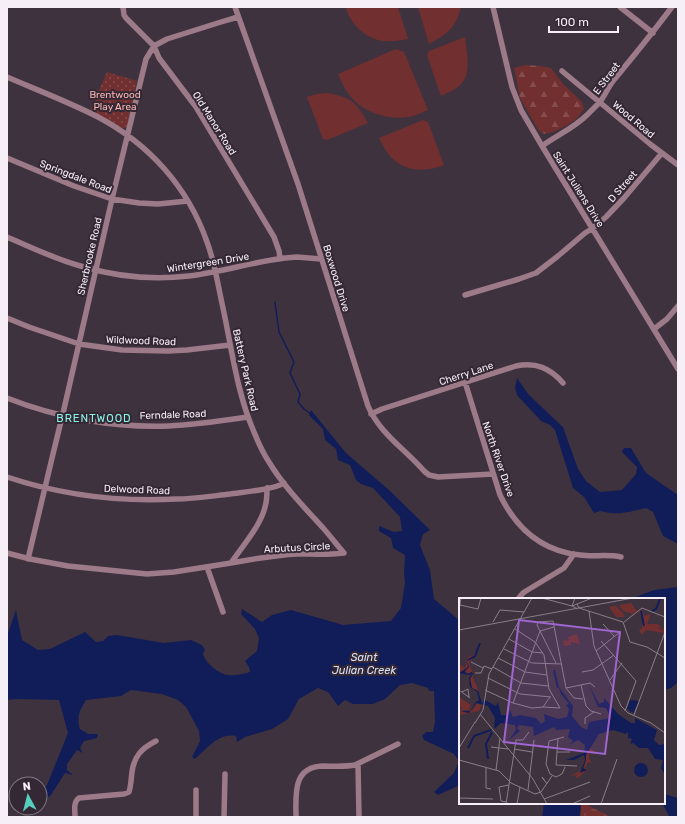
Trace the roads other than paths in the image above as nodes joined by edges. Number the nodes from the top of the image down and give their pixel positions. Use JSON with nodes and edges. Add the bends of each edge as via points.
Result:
{"nodes":[{"id":1,"x":123,"y":7,"type":"edge"},
{"id":2,"x":235,"y":7,"type":"edge"},
{"id":3,"x":493,"y":7,"type":"edge"},
{"id":4,"x":620,"y":7,"type":"edge"},
{"id":5,"x":672,"y":7,"type":"edge"},
{"id":6,"x":238,"y":18,"type":"junction"},
{"id":7,"x":653,"y":33,"type":"junction"},
{"id":8,"x":154,"y":46,"type":"junction"},
{"id":9,"x":562,"y":71,"type":"dead end"},
{"id":10,"x":7,"y":77,"type":"edge"},
{"id":11,"x":600,"y":102,"type":"junction"},
{"id":12,"x":127,"y":134,"type":"junction"},
{"id":13,"x":542,"y":146,"type":"junction"},
{"id":14,"x":662,"y":153,"type":"junction"},
{"id":15,"x":7,"y":158,"type":"edge"},
{"id":16,"x":678,"y":165,"type":"edge"},
{"id":17,"x":112,"y":199,"type":"junction"},
{"id":18,"x":188,"y":201,"type":"junction"},
{"id":19,"x":592,"y":228,"type":"junction"},
{"id":20,"x":7,"y":237,"type":"edge"},
{"id":21,"x":280,"y":258,"type":"junction"},
{"id":22,"x":321,"y":259,"type":"junction"},
{"id":23,"x":95,"y":270,"type":"junction"},
{"id":24,"x":215,"y":271,"type":"junction"},
{"id":25,"x":464,"y":295,"type":"dead end"},
{"id":26,"x":678,"y":306,"type":"edge"},
{"id":27,"x":7,"y":318,"type":"edge"},
{"id":28,"x":654,"y":329,"type":"junction"},
{"id":29,"x":79,"y":344,"type":"junction"},
{"id":30,"x":230,"y":345,"type":"junction"},
{"id":31,"x":678,"y":369,"type":"edge"},
{"id":32,"x":465,"y":382,"type":"junction"},
{"id":33,"x":563,"y":383,"type":"dead end"},
{"id":34,"x":7,"y":398,"type":"edge"},
{"id":35,"x":371,"y":414,"type":"junction"},
{"id":36,"x":63,"y":416,"type":"junction"},
{"id":37,"x":248,"y":417,"type":"junction"},
{"id":38,"x":493,"y":474,"type":"junction"},
{"id":39,"x":7,"y":477,"type":"edge"},
{"id":40,"x":284,"y":483,"type":"junction"},
{"id":41,"x":45,"y":488,"type":"junction"},
{"id":42,"x":267,"y":488,"type":"junction"},
{"id":43,"x":7,"y":553,"type":"edge"},
{"id":44,"x":574,"y":554,"type":"junction"},
{"id":45,"x":621,"y":557,"type":"dead end"},
{"id":46,"x":28,"y":559,"type":"junction"},
{"id":47,"x":231,"y":563,"type":"junction"},
{"id":48,"x":207,"y":566,"type":"junction"},
{"id":49,"x":519,"y":598,"type":"edge"},
{"id":50,"x":223,"y":612,"type":"dead end"},
{"id":51,"x":156,"y":741,"type":"dead end"},
{"id":52,"x":398,"y":744,"type":"dead end"},
{"id":53,"x":358,"y":764,"type":"junction"},
{"id":54,"x":225,"y":774,"type":"dead end"},
{"id":55,"x":196,"y":790,"type":"dead end"},
{"id":56,"x":75,"y":817,"type":"edge"},
{"id":57,"x":196,"y":817,"type":"edge"},
{"id":58,"x":224,"y":817,"type":"edge"},
{"id":59,"x":296,"y":817,"type":"edge"},
{"id":60,"x":359,"y":817,"type":"edge"}],
"edges":[{"from":1,"to":8,"type":"street","name":"Old Manor Road","via":[[126,18]]},
{"from":2,"to":6,"type":"street","name":"Boxwood Drive"},
{"from":3,"to":13,"type":"street","name":"Saint Juliens Drive","via":[[512,87],[521,110]]},
{"from":4,"to":7,"type":"street"},
{"from":5,"to":7,"type":"street","name":"E Street"},
{"from":6,"to":8,"type":"street","via":[[167,39]]},
{"from":6,"to":22,"type":"street","name":"Boxwood Drive","via":[[298,184]]},
{"from":7,"to":11,"type":"street","name":"E Street","via":[[612,83]]},
{"from":8,"to":12,"type":"street","name":"Sherbrooke Road","via":[[146,59]]},
{"from":8,"to":21,"type":"street","name":"Old Manor Road","via":[[159,58],[202,115],[274,237]]},
{"from":9,"to":11,"type":"street","name":"Wood Road"},
{"from":10,"to":12,"type":"street","name":"Battery Park Road","via":[[99,117]]},
{"from":11,"to":13,"type":"street","name":"E Street","via":[[575,125]]},
{"from":11,"to":14,"type":"street","name":"Wood Road"},
{"from":12,"to":17,"type":"street","name":"Sherbrooke Road"},
{"from":12,"to":18,"type":"street","name":"Battery Park Road","via":[[166,170]]},
{"from":13,"to":19,"type":"street","name":"Saint Juliens Drive"},
{"from":14,"to":16,"type":"street","name":"Wood Road"},
{"from":14,"to":19,"type":"street","name":"D Street","via":[[624,198]]},
{"from":15,"to":17,"type":"street","name":"Springdale Road"},
{"from":17,"to":18,"type":"street","name":"Springdale Road","via":[[158,204]]},
{"from":17,"to":23,"type":"street","name":"Sherbrooke Road"},
{"from":18,"to":24,"type":"street","name":"Battery Park Road","via":[[207,241]]},
{"from":19,"to":25,"type":"street","name":"D Street","via":[[536,273]]},
{"from":19,"to":28,"type":"street","name":"Saint Juliens Drive"},
{"from":20,"to":23,"type":"street","name":"Wintergreen Drive","via":[[65,261]]},
{"from":21,"to":22,"type":"street","name":"Wintergreen Drive"},
{"from":21,"to":24,"type":"street","name":"Wintergreen Drive"},
{"from":22,"to":35,"type":"street","name":"Boxwood Drive"},
{"from":23,"to":24,"type":"street","name":"Wintergreen Drive","via":[[151,278],[191,276]]},
{"from":23,"to":29,"type":"street","name":"Sherbrooke Road"},
{"from":24,"to":30,"type":"street","name":"Battery Park Road"},
{"from":26,"to":28,"type":"street"},
{"from":27,"to":29,"type":"street","name":"Wildwood Road"},
{"from":28,"to":31,"type":"street","name":"Saint Juliens Drive"},
{"from":29,"to":30,"type":"street","name":"Wildwood Road","via":[[149,351]]},
{"from":29,"to":36,"type":"street","name":"Sherbrooke Road"},
{"from":30,"to":37,"type":"street","name":"Battery Park Road"},
{"from":32,"to":33,"type":"street","name":"Cherry Lane","via":[[516,366],[536,365],[549,370]]},
{"from":32,"to":35,"type":"street","name":"Cherry Lane"},
{"from":32,"to":38,"type":"street","name":"North River Drive"},
{"from":34,"to":36,"type":"street","name":"Ferndale Road"},
{"from":35,"to":38,"type":"street","name":"Boxwood Drive","via":[[384,432],[429,475],[438,477]]},
{"from":36,"to":37,"type":"street","name":"Ferndale Road","via":[[98,422],[162,426]]},
{"from":36,"to":41,"type":"street","name":"Sherbrooke Road"},
{"from":37,"to":40,"type":"street","name":"Battery Park Road","via":[[268,461]]},
{"from":38,"to":44,"type":"street","name":"North River Drive","via":[[504,503],[521,527],[540,541]]},
{"from":39,"to":41,"type":"street","name":"Delwood Road"},
{"from":40,"to":42,"type":"street"},
{"from":40,"to":47,"type":"street","name":"Arbutus Circle","via":[[344,553],[296,554]]},
{"from":41,"to":42,"type":"street","name":"Delwood Road","via":[[121,499],[175,500]]},
{"from":41,"to":46,"type":"street","name":"Sherbrooke Road"},
{"from":42,"to":47,"type":"street","via":[[263,514]]},
{"from":43,"to":46,"type":"street"},
{"from":44,"to":45,"type":"street","name":"North River Drive"},
{"from":44,"to":49,"type":"street","via":[[564,568]]},
{"from":46,"to":48,"type":"street","via":[[147,574]]},
{"from":47,"to":48,"type":"street"},
{"from":48,"to":50,"type":"street"},
{"from":51,"to":56,"type":"street","via":[[137,756],[129,792],[81,797],[75,803]]},
{"from":52,"to":53,"type":"street"},
{"from":53,"to":59,"type":"street","via":[[318,767],[306,772],[296,789]]},
{"from":53,"to":60,"type":"street"},
{"from":54,"to":58,"type":"street"},
{"from":55,"to":57,"type":"street"}]}
